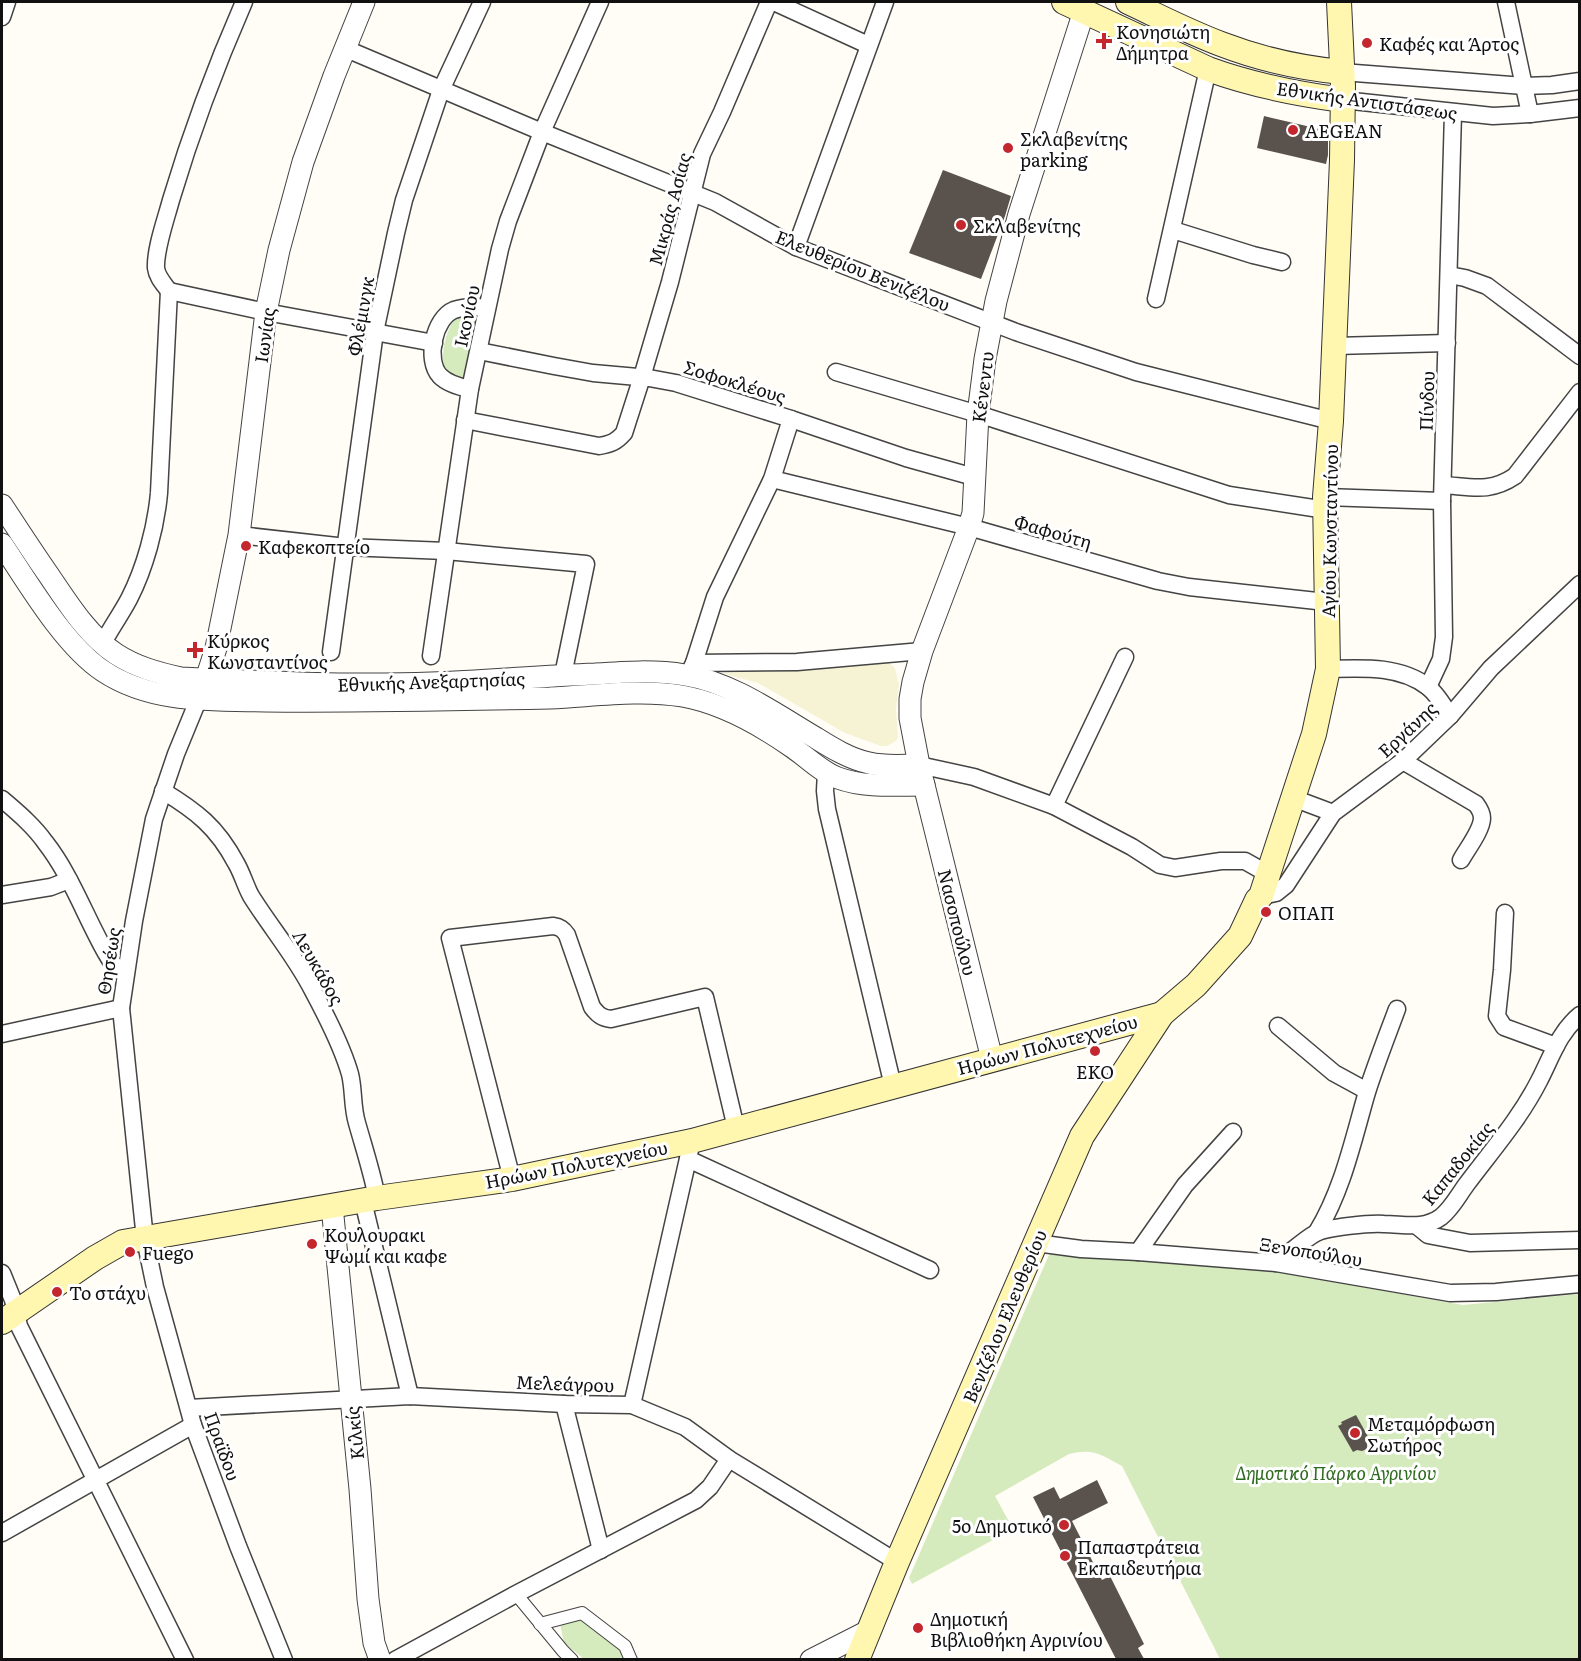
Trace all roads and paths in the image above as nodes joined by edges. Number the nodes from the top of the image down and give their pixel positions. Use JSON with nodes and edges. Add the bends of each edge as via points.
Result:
{"nodes":[{"id":1,"x":7,"y":2,"type":"edge"},
{"id":2,"x":244,"y":2,"type":"edge"},
{"id":3,"x":364,"y":2,"type":"edge"},
{"id":4,"x":482,"y":2,"type":"edge"},
{"id":5,"x":600,"y":2,"type":"edge"},
{"id":6,"x":772,"y":2,"type":"edge"},
{"id":7,"x":885,"y":2,"type":"edge"},
{"id":8,"x":1128,"y":2,"type":"edge"},
{"id":9,"x":1340,"y":2,"type":"edge"},
{"id":10,"x":1506,"y":2,"type":"edge"},
{"id":11,"x":1074,"y":6,"type":"edge"},
{"id":12,"x":2,"y":17,"type":"edge"},
{"id":13,"x":868,"y":45,"type":"junction"},
{"id":14,"x":344,"y":48,"type":"junction"},
{"id":15,"x":1208,"y":69,"type":"junction"},
{"id":16,"x":1342,"y":72,"type":"junction"},
{"id":17,"x":1579,"y":83,"type":"edge"},
{"id":18,"x":1524,"y":86,"type":"junction"},
{"id":19,"x":441,"y":90,"type":"junction"},
{"id":20,"x":1343,"y":100,"type":"junction"},
{"id":21,"x":1580,"y":108,"type":"edge"},
{"id":22,"x":1453,"y":113,"type":"junction"},
{"id":23,"x":1530,"y":114,"type":"junction"},
{"id":24,"x":542,"y":132,"type":"junction"},
{"id":25,"x":692,"y":192,"type":"junction"},
{"id":26,"x":1173,"y":230,"type":"junction"},
{"id":27,"x":796,"y":247,"type":"junction"},
{"id":28,"x":1282,"y":262,"type":"dead end"},
{"id":29,"x":1449,"y":275,"type":"junction"},
{"id":30,"x":170,"y":291,"type":"junction"},
{"id":31,"x":1156,"y":299,"type":"dead end"},
{"id":32,"x":487,"y":309,"type":"junction"},
{"id":33,"x":266,"y":312,"type":"junction"},
{"id":34,"x":992,"y":322,"type":"junction"},
{"id":35,"x":375,"y":332,"type":"junction"},
{"id":36,"x":434,"y":343,"type":"junction"},
{"id":37,"x":1447,"y":344,"type":"junction"},
{"id":38,"x":1335,"y":346,"type":"junction"},
{"id":39,"x":479,"y":351,"type":"junction"},
{"id":40,"x":1580,"y":356,"type":"edge"},
{"id":41,"x":836,"y":372,"type":"dead end"},
{"id":42,"x":642,"y":377,"type":"junction"},
{"id":43,"x":470,"y":389,"type":"junction"},
{"id":44,"x":1580,"y":392,"type":"edge"},
{"id":45,"x":978,"y":414,"type":"junction"},
{"id":46,"x":791,"y":419,"type":"junction"},
{"id":47,"x":465,"y":420,"type":"junction"},
{"id":48,"x":1331,"y":421,"type":"junction"},
{"id":49,"x":974,"y":477,"type":"junction"},
{"id":50,"x":772,"y":479,"type":"junction"},
{"id":51,"x":1443,"y":493,"type":"junction"},
{"id":52,"x":1326,"y":503,"type":"junction"},
{"id":53,"x":2,"y":505,"type":"edge"},
{"id":54,"x":969,"y":527,"type":"junction"},
{"id":55,"x":239,"y":535,"type":"junction"},
{"id":56,"x":2,"y":544,"type":"edge"},
{"id":57,"x":346,"y":547,"type":"junction"},
{"id":58,"x":446,"y":552,"type":"junction"},
{"id":59,"x":1580,"y":584,"type":"edge"},
{"id":60,"x":1326,"y":602,"type":"junction"},
{"id":61,"x":103,"y":643,"type":"junction"},
{"id":62,"x":922,"y":651,"type":"junction"},
{"id":63,"x":331,"y":652,"type":"dead end"},
{"id":64,"x":431,"y":656,"type":"dead end"},
{"id":65,"x":1125,"y":657,"type":"dead end"},
{"id":66,"x":691,"y":669,"type":"junction"},
{"id":67,"x":1328,"y":669,"type":"junction"},
{"id":68,"x":563,"y":675,"type":"junction"},
{"id":69,"x":1428,"y":687,"type":"junction"},
{"id":70,"x":203,"y":689,"type":"junction"},
{"id":71,"x":1450,"y":716,"type":"junction"},
{"id":72,"x":1403,"y":761,"type":"junction"},
{"id":73,"x":826,"y":772,"type":"junction"},
{"id":74,"x":922,"y":775,"type":"junction"},
{"id":75,"x":163,"y":791,"type":"junction"},
{"id":76,"x":1293,"y":798,"type":"junction"},
{"id":77,"x":2,"y":799,"type":"edge"},
{"id":78,"x":1054,"y":806,"type":"junction"},
{"id":79,"x":1333,"y":813,"type":"junction"},
{"id":80,"x":1461,"y":860,"type":"dead end"},
{"id":81,"x":69,"y":880,"type":"junction"},
{"id":82,"x":1265,"y":885,"type":"junction"},
{"id":83,"x":2,"y":895,"type":"edge"},
{"id":84,"x":1505,"y":913,"type":"dead end"},
{"id":85,"x":125,"y":974,"type":"junction"},
{"id":86,"x":121,"y":1008,"type":"junction"},
{"id":87,"x":1397,"y":1009,"type":"dead end"},
{"id":88,"x":1162,"y":1014,"type":"junction"},
{"id":89,"x":1580,"y":1015,"type":"edge"},
{"id":90,"x":1278,"y":1026,"type":"dead end"},
{"id":91,"x":2,"y":1034,"type":"edge"},
{"id":92,"x":1556,"y":1046,"type":"junction"},
{"id":93,"x":992,"y":1059,"type":"junction"},
{"id":94,"x":893,"y":1086,"type":"junction"},
{"id":95,"x":1367,"y":1091,"type":"junction"},
{"id":96,"x":736,"y":1128,"type":"junction"},
{"id":97,"x":1233,"y":1132,"type":"dead end"},
{"id":98,"x":690,"y":1150,"type":"junction"},
{"id":99,"x":512,"y":1179,"type":"junction"},
{"id":100,"x":370,"y":1199,"type":"junction"},
{"id":101,"x":332,"y":1206,"type":"junction"},
{"id":102,"x":1417,"y":1226,"type":"junction"},
{"id":103,"x":1317,"y":1232,"type":"junction"},
{"id":104,"x":145,"y":1239,"type":"junction"},
{"id":105,"x":1580,"y":1240,"type":"edge"},
{"id":106,"x":1036,"y":1243,"type":"junction"},
{"id":107,"x":1138,"y":1252,"type":"junction"},
{"id":108,"x":1276,"y":1263,"type":"junction"},
{"id":109,"x":930,"y":1270,"type":"dead end"},
{"id":110,"x":2,"y":1273,"type":"edge"},
{"id":111,"x":1580,"y":1284,"type":"edge"},
{"id":112,"x":8,"y":1317,"type":"edge"},
{"id":113,"x":410,"y":1396,"type":"junction"},
{"id":114,"x":351,"y":1399,"type":"junction"},
{"id":115,"x":564,"y":1404,"type":"junction"},
{"id":116,"x":632,"y":1406,"type":"junction"},
{"id":117,"x":189,"y":1408,"type":"junction"},
{"id":118,"x":193,"y":1425,"type":"junction"},
{"id":119,"x":729,"y":1459,"type":"junction"},
{"id":120,"x":96,"y":1480,"type":"junction"},
{"id":121,"x":2,"y":1533,"type":"edge"},
{"id":122,"x":601,"y":1550,"type":"junction"},
{"id":123,"x":897,"y":1562,"type":"junction"},
{"id":124,"x":516,"y":1594,"type":"junction"},
{"id":125,"x":540,"y":1624,"type":"junction"},
{"id":126,"x":870,"y":1630,"type":"junction"},
{"id":127,"x":185,"y":1659,"type":"edge"},
{"id":128,"x":284,"y":1659,"type":"edge"},
{"id":129,"x":380,"y":1659,"type":"edge"},
{"id":130,"x":395,"y":1659,"type":"edge"},
{"id":131,"x":572,"y":1659,"type":"edge"},
{"id":132,"x":631,"y":1659,"type":"edge"},
{"id":133,"x":811,"y":1659,"type":"edge"},
{"id":134,"x":857,"y":1659,"type":"edge"}],
"edges":[{"from":1,"to":12,"type":"street"},
{"from":2,"to":30,"type":"street","via":[[187,148],[165,220],[156,268]]},
{"from":3,"to":14,"type":"street","name":"Ιωνίας"},
{"from":4,"to":19,"type":"street","name":"Φλέμινγκ"},
{"from":5,"to":24,"type":"street","name":"Ικονίου"},
{"from":6,"to":13,"type":"street"},
{"from":6,"to":25,"type":"street","name":"Μικράς Ασίας","via":[[702,154]]},
{"from":7,"to":13,"type":"street"},
{"from":8,"to":16,"type":"main road","name":"Εθνικής Αντιστάσεως","via":[[1221,44],[1280,62]]},
{"from":9,"to":16,"type":"main road","name":"Αγίου Κωνσταντίνου"},
{"from":10,"to":18,"type":"street"},
{"from":11,"to":15,"type":"main road","name":"Εθνικής Αντιστάσεως"},
{"from":11,"to":34,"type":"street","name":"Κένεντυ"},
{"from":13,"to":27,"type":"street"},
{"from":14,"to":19,"type":"street","name":"Ελευθερίου Βενιζέλου"},
{"from":14,"to":33,"type":"street","name":"Ιωνίας","via":[[303,162]]},
{"from":15,"to":20,"type":"main road","name":"Εθνικής Αντιστάσεως","via":[[1268,87]]},
{"from":15,"to":26,"type":"street"},
{"from":16,"to":18,"type":"street","name":"Εθνικής Αντιστάσεως"},
{"from":16,"to":20,"type":"main road","name":"Αγίου Κωνσταντίνου"},
{"from":17,"to":18,"type":"street","name":"Εθνικής Αντιστάσεως"},
{"from":18,"to":23,"type":"street"},
{"from":19,"to":24,"type":"street","name":"Ελευθερίου Βενιζέλου"},
{"from":19,"to":35,"type":"street","name":"Φλέμινγκ","via":[[404,200]]},
{"from":20,"to":22,"type":"street","name":"Εθνικής Αντιστάσεως"},
{"from":20,"to":38,"type":"main road","name":"Αγίου Κωνσταντίνου"},
{"from":21,"to":23,"type":"street","name":"Εθνικής Αντιστάσεως"},
{"from":22,"to":23,"type":"street","name":"Εθνικής Αντιστάσεως"},
{"from":22,"to":29,"type":"street","name":"Πίνδου"},
{"from":24,"to":25,"type":"street","name":"Ελευθερίου Βενιζέλου"},
{"from":24,"to":32,"type":"street","name":"Ικονίου","via":[[508,221]]},
{"from":25,"to":27,"type":"street","name":"Ελευθερίου Βενιζέλου"},
{"from":25,"to":42,"type":"street","name":"Μικράς Ασίας"},
{"from":26,"to":28,"type":"street"},
{"from":26,"to":31,"type":"street"},
{"from":27,"to":34,"type":"street","name":"Ελευθερίου Βενιζέλου"},
{"from":29,"to":37,"type":"street","name":"Πίνδου"},
{"from":29,"to":40,"type":"street","via":[[1487,286]]},
{"from":30,"to":33,"type":"street"},
{"from":30,"to":61,"type":"street","via":[[157,514],[139,575]]},
{"from":32,"to":36,"type":"street","via":[[468,307],[450,312],[441,321]]},
{"from":32,"to":39,"type":"street","name":"Ικονίου"},
{"from":33,"to":35,"type":"street"},
{"from":33,"to":55,"type":"street","name":"Ιωνίας"},
{"from":34,"to":45,"type":"street","name":"Κένεντυ"},
{"from":34,"to":48,"type":"street","name":"Ελευθερίου Βενιζέλου","via":[[1136,372]]},
{"from":35,"to":36,"type":"street"},
{"from":35,"to":57,"type":"street","name":"Φλέμινγκ"},
{"from":36,"to":43,"type":"street","via":[[432,359],[441,378]]},
{"from":37,"to":38,"type":"street"},
{"from":37,"to":51,"type":"street","name":"Πίνδου"},
{"from":38,"to":48,"type":"main road","name":"Αγίου Κωνσταντίνου"},
{"from":39,"to":42,"type":"street","name":"Σοφοκλέους","via":[[593,373]]},
{"from":39,"to":43,"type":"street","name":"Ικονίου"},
{"from":41,"to":45,"type":"street"},
{"from":42,"to":46,"type":"street","name":"Σοφοκλέους","via":[[676,383]]},
{"from":42,"to":47,"type":"street","name":"Μικράς Ασίας","via":[[624,433],[611,444],[599,446]]},
{"from":43,"to":47,"type":"street","name":"Ικονίου"},
{"from":44,"to":51,"type":"street","via":[[1515,476],[1495,487]]},
{"from":45,"to":49,"type":"street","name":"Κένεντυ"},
{"from":45,"to":52,"type":"street","via":[[1229,495]]},
{"from":46,"to":49,"type":"street","name":"Σοφοκλέους"},
{"from":46,"to":50,"type":"street"},
{"from":47,"to":58,"type":"street","name":"Ικονίου"},
{"from":48,"to":52,"type":"main road","name":"Αγίου Κωνσταντίνου"},
{"from":49,"to":54,"type":"street","name":"Κένεντυ"},
{"from":50,"to":54,"type":"street","name":"Φαφούτη"},
{"from":50,"to":66,"type":"street","via":[[715,597]]},
{"from":51,"to":52,"type":"street"},
{"from":51,"to":69,"type":"street","name":"Πίνδου","via":[[1443,650]]},
{"from":52,"to":60,"type":"main road","name":"Αγίου Κωνσταντίνου"},
{"from":53,"to":61,"type":"street","name":"Εθνικής Ανεξαρτησίας","via":[[74,611]]},
{"from":54,"to":60,"type":"street","name":"Φαφούτη","via":[[1158,581]]},
{"from":54,"to":62,"type":"street","name":"Κένεντυ"},
{"from":55,"to":57,"type":"street"},
{"from":55,"to":70,"type":"street","name":"Ιωνίας","via":[[225,610]]},
{"from":56,"to":70,"type":"street","via":[[65,633],[101,670],[144,691],[174,697]]},
{"from":57,"to":58,"type":"street"},
{"from":57,"to":63,"type":"street","name":"Φλέμινγκ"},
{"from":58,"to":64,"type":"street","name":"Ικονίου"},
{"from":58,"to":68,"type":"street","via":[[586,564]]},
{"from":59,"to":71,"type":"street","name":"Εργάνης","via":[[1491,668]]},
{"from":60,"to":67,"type":"main road","name":"Αγίου Κωνσταντίνου"},
{"from":61,"to":70,"type":"street","name":"Εθνικής Ανεξαρτησίας","via":[[143,667]]},
{"from":62,"to":66,"type":"street"},
{"from":62,"to":74,"type":"street","name":"Κένεντυ","via":[[910,699]]},
{"from":65,"to":78,"type":"street"},
{"from":66,"to":68,"type":"street","name":"Εθνικής Ανεξαρτησίας"},
{"from":66,"to":74,"type":"street","name":"Εθνικής Ανεξαρτησίας","via":[[832,748],[869,763]]},
{"from":67,"to":69,"type":"street","via":[[1396,672]]},
{"from":67,"to":76,"type":"main road","name":"Αγίου Κωνσταντίνου","via":[[1314,734]]},
{"from":68,"to":70,"type":"street","name":"Εθνικής Ανεξαρτησίας"},
{"from":69,"to":71,"type":"street"},
{"from":70,"to":73,"type":"street","via":[[233,700],[327,702],[613,694],[683,696],[712,704],[768,730]]},
{"from":70,"to":75,"type":"street","name":"Θησέως"},
{"from":71,"to":72,"type":"street","name":"Εργάνης"},
{"from":72,"to":79,"type":"street","name":"Εργάνης"},
{"from":72,"to":80,"type":"street","via":[[1480,810],[1480,826]]},
{"from":73,"to":74,"type":"street","via":[[853,782],[878,784]]},
{"from":73,"to":94,"type":"street","via":[[828,809]]},
{"from":74,"to":78,"type":"street","via":[[955,773],[974,777]]},
{"from":74,"to":93,"type":"street","name":"Νασοπούλου"},
{"from":75,"to":85,"type":"street","name":"Θησέως","via":[[151,833]]},
{"from":75,"to":100,"type":"street","name":"Λευκάδος","via":[[205,819],[218,834],[250,893],[313,989],[350,1074],[354,1114],[370,1165]]},
{"from":76,"to":79,"type":"street"},
{"from":76,"to":82,"type":"main road","name":"Αγίου Κωνσταντίνου"},
{"from":77,"to":81,"type":"street","via":[[34,828]]},
{"from":78,"to":82,"type":"street","via":[[1160,865],[1175,868],[1245,861]]},
{"from":79,"to":82,"type":"street","name":"Εργάνης","via":[[1286,885],[1276,892]]},
{"from":81,"to":83,"type":"street"},
{"from":81,"to":85,"type":"street","via":[[106,953]]},
{"from":82,"to":88,"type":"main road","name":"Αγίου Κωνσταντίνου","via":[[1240,936],[1196,985]]},
{"from":84,"to":92,"type":"street","via":[[1497,1016],[1504,1027]]},
{"from":85,"to":86,"type":"street","name":"Θησέως"},
{"from":86,"to":91,"type":"street"},
{"from":86,"to":104,"type":"street","name":"Θησέως"},
{"from":87,"to":95,"type":"street"},
{"from":88,"to":93,"type":"main road","name":"Ηρώων Πολυτεχνείου"},
{"from":88,"to":106,"type":"main road","name":"Βενιζέλου Ελευθερίου","via":[[1082,1136]]},
{"from":89,"to":92,"type":"street","name":"Καπαδοκίας"},
{"from":90,"to":95,"type":"street","via":[[1334,1073]]},
{"from":92,"to":102,"type":"street","name":"Καπαδοκίας","via":[[1517,1119],[1452,1206],[1434,1221]]},
{"from":93,"to":94,"type":"main road","name":"Ηρώων Πολυτεχνείου"},
{"from":94,"to":96,"type":"main road","name":"Ηρώων Πολυτεχνείου"},
{"from":95,"to":103,"type":"street","via":[[1343,1177]]},
{"from":96,"to":98,"type":"main road","name":"Ηρώων Πολυτεχνείου"},
{"from":96,"to":99,"type":"street","via":[[705,997],[603,1018],[592,1007],[567,935],[559,927],[450,938]]},
{"from":97,"to":107,"type":"street","via":[[1185,1185]]},
{"from":98,"to":99,"type":"main road","name":"Ηρώων Πολυτεχνείου"},
{"from":98,"to":109,"type":"street"},
{"from":98,"to":116,"type":"street"},
{"from":99,"to":100,"type":"main road","name":"Ηρώων Πολυτεχνείου"},
{"from":100,"to":101,"type":"main road","name":"Ηρώων Πολυτεχνείου"},
{"from":100,"to":113,"type":"street","name":"Λευκάδος"},
{"from":101,"to":104,"type":"main road","name":"Ηρώων Πολυτεχνείου"},
{"from":101,"to":114,"type":"street","name":"Κιλκίς"},
{"from":102,"to":103,"type":"street","name":"Καπαδοκίας","via":[[1375,1224]]},
{"from":102,"to":105,"type":"street","via":[[1428,1235],[1470,1243]]},
{"from":103,"to":108,"type":"street","name":"Καπαδοκίας"},
{"from":104,"to":112,"type":"main road","name":"Ηρώων Πολυτεχνείου","via":[[111,1248]]},
{"from":104,"to":117,"type":"street","name":"Πραϊδου"},
{"from":106,"to":107,"type":"street","name":"Ξενοπούλου"},
{"from":106,"to":123,"type":"main road","name":"Βενιζέλου Ελευθερίου"},
{"from":107,"to":108,"type":"street","name":"Ξενοπούλου"},
{"from":108,"to":111,"type":"street","name":"Ξενοπούλου","via":[[1450,1293]]},
{"from":110,"to":112,"type":"street","via":[[13,1300]]},
{"from":112,"to":120,"type":"street","via":[[19,1326]]},
{"from":113,"to":114,"type":"street","name":"Μελεάγρου"},
{"from":113,"to":115,"type":"street","name":"Μελεάγρου"},
{"from":114,"to":117,"type":"street","name":"Μελεάγρου"},
{"from":114,"to":129,"type":"street","name":"Κιλκίς","via":[[368,1599]]},
{"from":115,"to":116,"type":"street","name":"Μελεάγρου"},
{"from":115,"to":122,"type":"street"},
{"from":116,"to":119,"type":"street","name":"Μελεάγρου","via":[[685,1427]]},
{"from":117,"to":118,"type":"street","name":"Πραϊδου"},
{"from":118,"to":120,"type":"street"},
{"from":118,"to":128,"type":"street","name":"Πραϊδου"},
{"from":119,"to":122,"type":"street","via":[[696,1500]]},
{"from":119,"to":123,"type":"street","name":"Μελεάγρου"},
{"from":120,"to":121,"type":"street"},
{"from":120,"to":127,"type":"street"},
{"from":122,"to":124,"type":"street"},
{"from":123,"to":126,"type":"main road","name":"Βενιζέλου Ελευθερίου"},
{"from":124,"to":125,"type":"street"},
{"from":124,"to":130,"type":"street"},
{"from":125,"to":131,"type":"street"},
{"from":125,"to":132,"type":"street","via":[[582,1613],[625,1646]]},
{"from":126,"to":133,"type":"street"},
{"from":126,"to":134,"type":"main road"}]}
